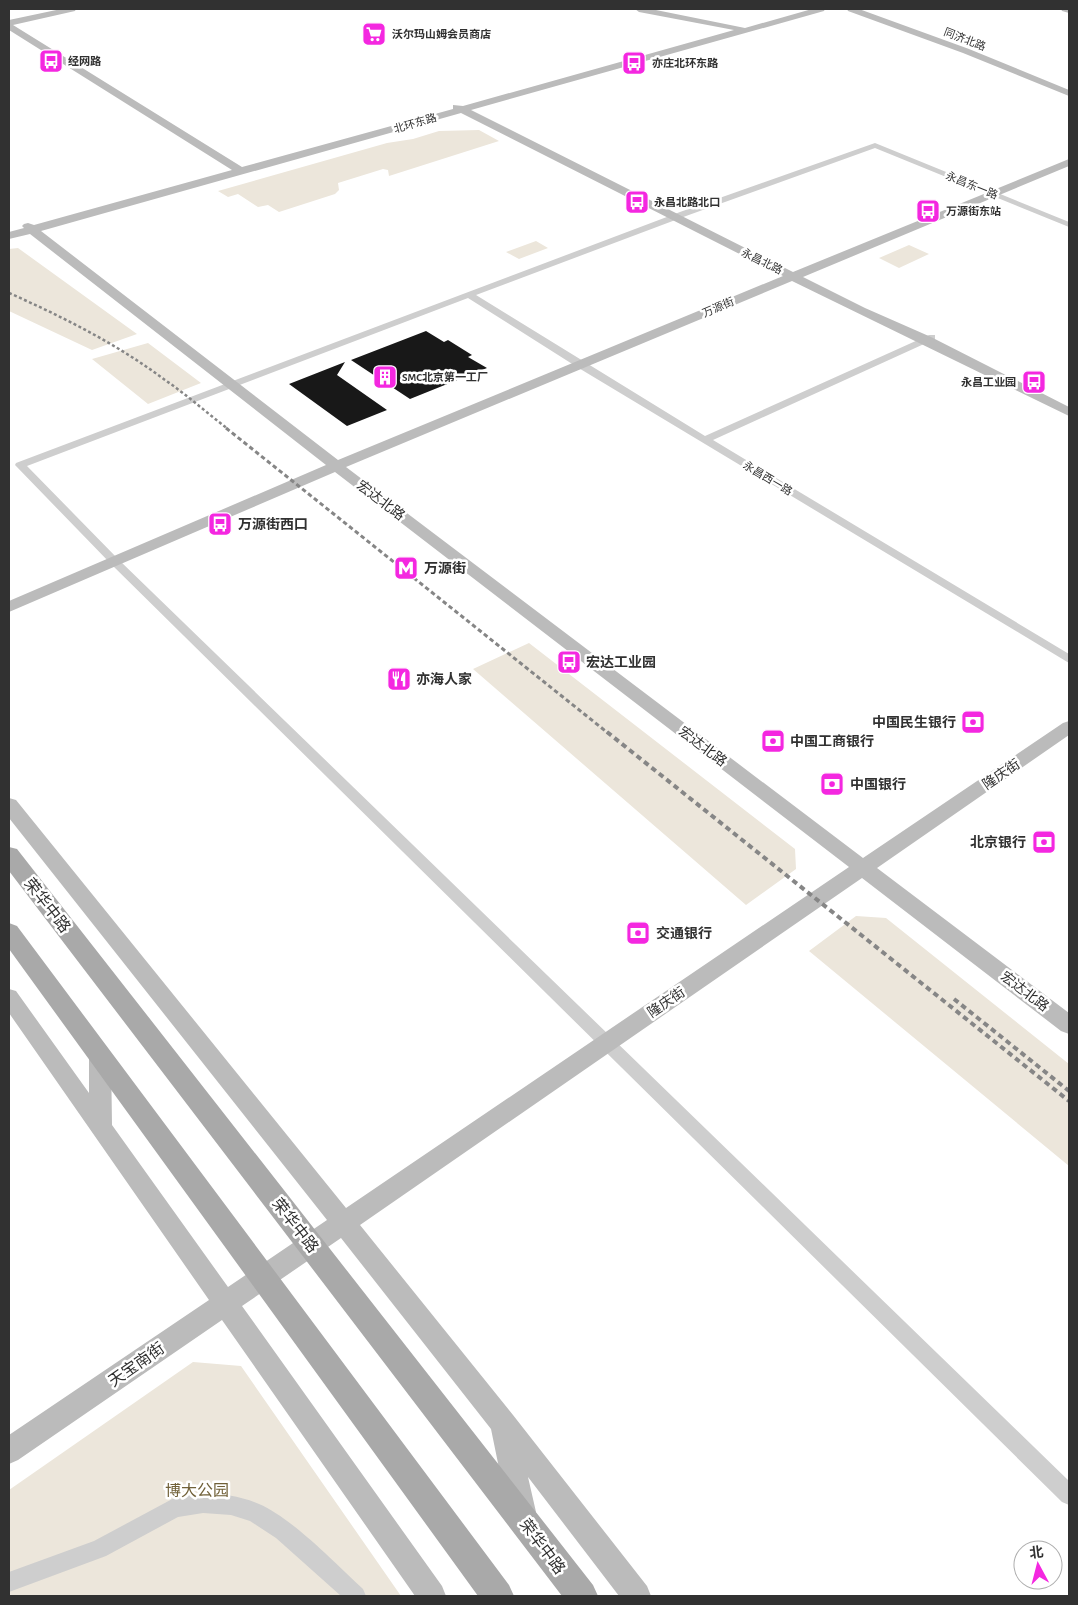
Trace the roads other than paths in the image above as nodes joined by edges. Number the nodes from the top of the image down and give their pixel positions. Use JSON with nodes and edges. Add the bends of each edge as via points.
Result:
{"nodes":[{"id":1,"x":34,"y":9,"type":"edge"},
{"id":2,"x":72,"y":9,"type":"edge"},
{"id":3,"x":80,"y":9,"type":"edge"},
{"id":4,"x":639,"y":9,"type":"edge"},
{"id":5,"x":806,"y":9,"type":"edge"},
{"id":6,"x":821,"y":9,"type":"edge"},
{"id":7,"x":851,"y":9,"type":"edge"},
{"id":8,"x":1065,"y":9,"type":"edge"},
{"id":9,"x":1069,"y":10,"type":"edge"},
{"id":10,"x":51,"y":11,"type":"edge"},
{"id":11,"x":9,"y":14,"type":"edge"},
{"id":12,"x":9,"y":19,"type":"edge"},
{"id":13,"x":9,"y":24,"type":"edge"},
{"id":14,"x":741,"y":29,"type":"junction"},
{"id":15,"x":1069,"y":93,"type":"edge"},
{"id":16,"x":465,"y":106,"type":"junction"},
{"id":17,"x":1069,"y":157,"type":"edge"},
{"id":18,"x":1069,"y":162,"type":"edge"},
{"id":19,"x":237,"y":170,"type":"junction"},
{"id":20,"x":990,"y":192,"type":"junction"},
{"id":21,"x":678,"y":215,"type":"junction"},
{"id":22,"x":1069,"y":225,"type":"edge"},
{"id":23,"x":30,"y":228,"type":"junction"},
{"id":24,"x":9,"y":231,"type":"edge"},
{"id":25,"x":9,"y":236,"type":"edge"},
{"id":26,"x":793,"y":273,"type":"junction"},
{"id":27,"x":469,"y":295,"type":"junction"},
{"id":28,"x":929,"y":338,"type":"junction"},
{"id":29,"x":578,"y":363,"type":"junction"},
{"id":30,"x":232,"y":384,"type":"junction"},
{"id":31,"x":1069,"y":405,"type":"edge"},
{"id":32,"x":1069,"y":412,"type":"edge"},
{"id":33,"x":705,"y":440,"type":"junction"},
{"id":34,"x":333,"y":463,"type":"junction"},
{"id":35,"x":111,"y":558,"type":"junction"},
{"id":36,"x":9,"y":597,"type":"edge"},
{"id":37,"x":9,"y":607,"type":"edge"},
{"id":38,"x":1069,"y":659,"type":"edge"},
{"id":39,"x":1069,"y":727,"type":"edge"},
{"id":40,"x":9,"y":805,"type":"edge"},
{"id":41,"x":9,"y":855,"type":"edge"},
{"id":42,"x":863,"y":868,"type":"junction"},
{"id":43,"x":9,"y":932,"type":"edge"},
{"id":44,"x":9,"y":997,"type":"edge"},
{"id":45,"x":1069,"y":1025,"type":"edge"},
{"id":46,"x":607,"y":1042,"type":"junction"},
{"id":47,"x":100,"y":1057,"type":"junction"},
{"id":48,"x":101,"y":1128,"type":"junction"},
{"id":49,"x":342,"y":1222,"type":"junction"},
{"id":50,"x":312,"y":1244,"type":"junction"},
{"id":51,"x":262,"y":1276,"type":"junction"},
{"id":52,"x":224,"y":1303,"type":"junction"},
{"id":53,"x":504,"y":1424,"type":"junction"},
{"id":54,"x":9,"y":1451,"type":"edge"},
{"id":55,"x":1069,"y":1495,"type":"edge"},
{"id":56,"x":524,"y":1520,"type":"junction"},
{"id":57,"x":9,"y":1582,"type":"edge"},
{"id":58,"x":356,"y":1596,"type":"edge"},
{"id":59,"x":432,"y":1596,"type":"edge"},
{"id":60,"x":498,"y":1596,"type":"edge"},
{"id":61,"x":582,"y":1596,"type":"edge"},
{"id":62,"x":637,"y":1596,"type":"edge"}],
"edges":[{"from":1,"to":11,"type":"street"},
{"from":2,"to":10,"type":"street"},
{"from":3,"to":10,"type":"street"},
{"from":4,"to":14,"type":"street"},
{"from":5,"to":14,"type":"street","name":"北环东路"},
{"from":6,"to":14,"type":"street","name":"北环东路"},
{"from":7,"to":15,"type":"street","name":"同济北路"},
{"from":8,"to":9,"type":"street"},
{"from":10,"to":12,"type":"street"},
{"from":10,"to":13,"type":"street"},
{"from":13,"to":19,"type":"street"},
{"from":14,"to":16,"type":"street","name":"北环东路"},
{"from":16,"to":19,"type":"street","name":"北环东路"},
{"from":16,"to":21,"type":"street","name":"永昌北路"},
{"from":17,"to":20,"type":"street","name":"万源街"},
{"from":18,"to":20,"type":"street","name":"万源街"},
{"from":19,"to":23,"type":"street","name":"北环东路"},
{"from":20,"to":21,"type":"street","name":"永昌东一路","via":[[875,145]]},
{"from":20,"to":22,"type":"street","name":"永昌东一路"},
{"from":20,"to":26,"type":"street","name":"万源街"},
{"from":21,"to":26,"type":"street","name":"永昌北路"},
{"from":21,"to":27,"type":"street"},
{"from":23,"to":24,"type":"street","name":"北环东路"},
{"from":23,"to":25,"type":"street","name":"北环东路"},
{"from":23,"to":30,"type":"street","name":"宏达北路"},
{"from":26,"to":28,"type":"street","name":"永昌北路","via":[[861,311]]},
{"from":26,"to":29,"type":"street","name":"万源街"},
{"from":27,"to":29,"type":"street","name":"永昌西一路"},
{"from":27,"to":30,"type":"street"},
{"from":28,"to":31,"type":"street","name":"永昌北路"},
{"from":28,"to":32,"type":"street","name":"永昌北路"},
{"from":28,"to":33,"type":"street"},
{"from":29,"to":33,"type":"street","name":"永昌西一路"},
{"from":29,"to":34,"type":"street","name":"万源街"},
{"from":30,"to":34,"type":"street","name":"宏达北路"},
{"from":30,"to":35,"type":"street","via":[[20,465]]},
{"from":33,"to":38,"type":"street","name":"永昌西一路"},
{"from":34,"to":35,"type":"street","name":"万源街"},
{"from":34,"to":42,"type":"street","name":"宏达北路"},
{"from":35,"to":36,"type":"street","name":"万源街"},
{"from":35,"to":37,"type":"street","name":"万源街"},
{"from":35,"to":46,"type":"street"},
{"from":39,"to":42,"type":"street","name":"隆庆街"},
{"from":40,"to":49,"type":"street"},
{"from":41,"to":50,"type":"main road","name":"荣华中路"},
{"from":42,"to":45,"type":"street","name":"宏达北路"},
{"from":42,"to":46,"type":"street","name":"隆庆街"},
{"from":43,"to":47,"type":"main road"},
{"from":44,"to":48,"type":"street"},
{"from":46,"to":49,"type":"street","name":"隆庆街"},
{"from":46,"to":55,"type":"street"},
{"from":47,"to":48,"type":"street"},
{"from":47,"to":51,"type":"main road"},
{"from":48,"to":52,"type":"street"},
{"from":49,"to":50,"type":"street","name":"隆庆街"},
{"from":49,"to":53,"type":"street"},
{"from":50,"to":51,"type":"street","name":"隆庆街"},
{"from":50,"to":56,"type":"main road","name":"荣华中路"},
{"from":51,"to":52,"type":"street","name":"天宝南街"},
{"from":51,"to":60,"type":"main road"},
{"from":52,"to":54,"type":"street","name":"天宝南街"},
{"from":52,"to":59,"type":"street"},
{"from":53,"to":56,"type":"street"},
{"from":53,"to":62,"type":"street"},
{"from":56,"to":61,"type":"main road","name":"荣华中路"},
{"from":57,"to":58,"type":"street","via":[[99,1549],[176,1507],[204,1503],[231,1505],[255,1512],[283,1531]]}]}
